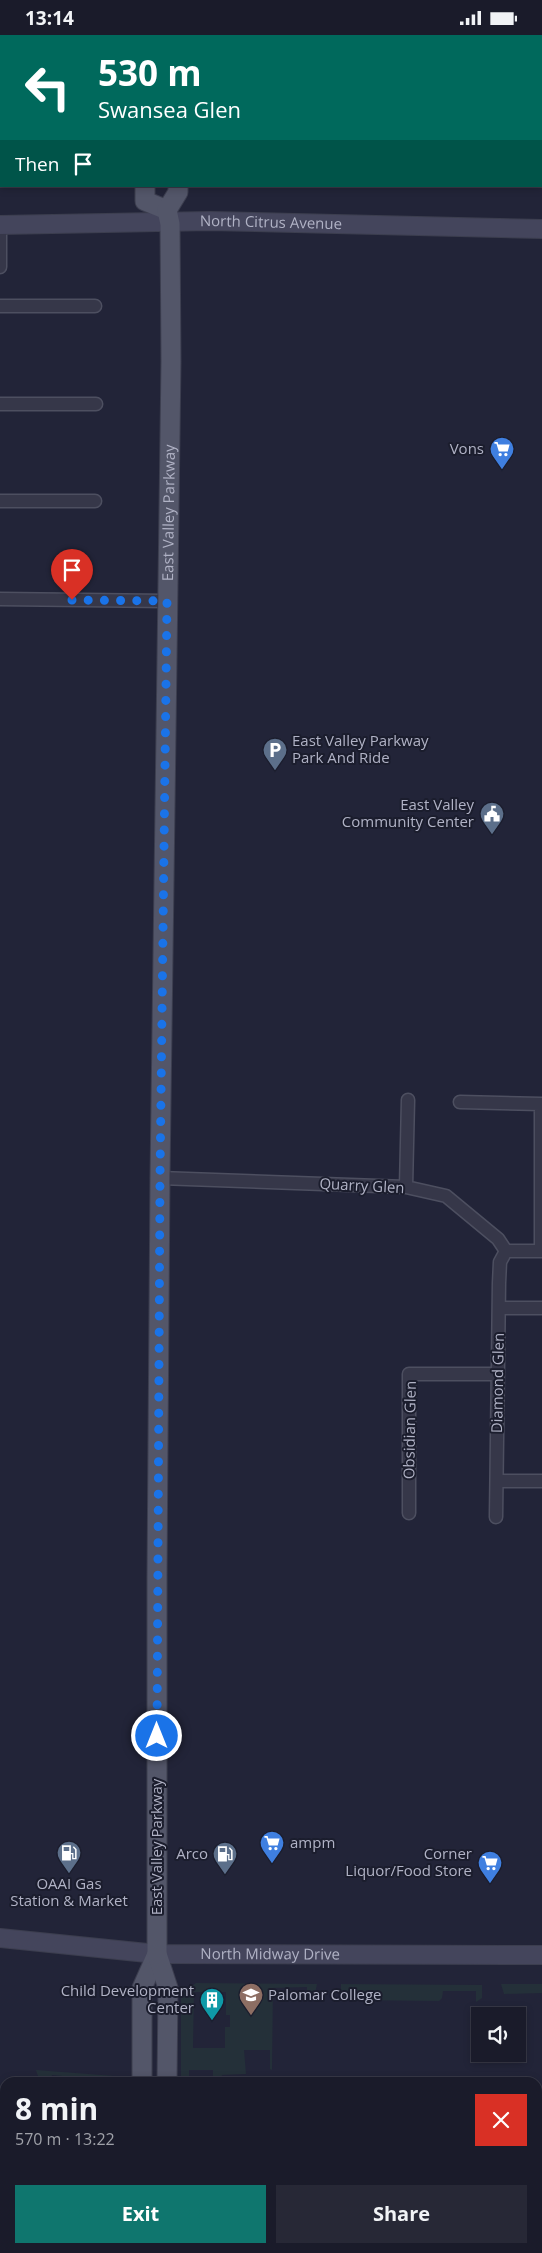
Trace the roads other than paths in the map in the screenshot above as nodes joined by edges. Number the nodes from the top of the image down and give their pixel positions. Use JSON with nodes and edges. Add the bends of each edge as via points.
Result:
{"nodes":[{"id":1,"x":145,"y":187,"type":"edge"},
{"id":2,"x":178,"y":187,"type":"edge"},
{"id":3,"x":168,"y":217,"type":"junction"},
{"id":4,"x":0,"y":225,"type":"edge"},
{"id":5,"x":542,"y":229,"type":"edge"},
{"id":6,"x":0,"y":267,"type":"edge"},
{"id":7,"x":0,"y":306,"type":"edge"},
{"id":8,"x":95,"y":306,"type":"dead end"},
{"id":9,"x":0,"y":404,"type":"edge"},
{"id":10,"x":96,"y":404,"type":"dead end"},
{"id":11,"x":0,"y":501,"type":"edge"},
{"id":12,"x":94,"y":501,"type":"dead end"},
{"id":13,"x":0,"y":599,"type":"edge"},
{"id":14,"x":167,"y":601,"type":"junction"},
{"id":15,"x":408,"y":1099,"type":"dead end"},
{"id":16,"x":460,"y":1102,"type":"dead end"},
{"id":17,"x":160,"y":1178,"type":"junction"},
{"id":18,"x":406,"y":1187,"type":"junction"},
{"id":19,"x":506,"y":1251,"type":"junction"},
{"id":20,"x":542,"y":1251,"type":"edge"},
{"id":21,"x":499,"y":1308,"type":"junction"},
{"id":22,"x":542,"y":1308,"type":"edge"},
{"id":23,"x":497,"y":1374,"type":"junction"},
{"id":24,"x":497,"y":1481,"type":"junction"},
{"id":25,"x":542,"y":1481,"type":"edge"},
{"id":26,"x":409,"y":1513,"type":"dead end"},
{"id":27,"x":496,"y":1517,"type":"dead end"},
{"id":28,"x":0,"y":1938,"type":"edge"},
{"id":29,"x":157,"y":1954,"type":"junction"},
{"id":30,"x":542,"y":1955,"type":"edge"},
{"id":31,"x":142,"y":2077,"type":"edge"},
{"id":32,"x":167,"y":2077,"type":"edge"}],
"edges":[{"from":1,"to":3,"type":"main road","via":[[145,201]]},
{"from":2,"to":3,"type":"main road","name":"East Valley Parkway"},
{"from":3,"to":4,"type":"street","name":"North Citrus Avenue"},
{"from":3,"to":5,"type":"street","name":"North Citrus Avenue","via":[[210,221]]},
{"from":3,"to":14,"type":"main road","name":"East Valley Parkway","via":[[171,361]]},
{"from":4,"to":6,"type":"street"},
{"from":7,"to":8,"type":"street"},
{"from":9,"to":10,"type":"street"},
{"from":11,"to":12,"type":"street"},
{"from":13,"to":14,"type":"street"},
{"from":14,"to":17,"type":"main road","name":"East Valley Parkway"},
{"from":15,"to":18,"type":"street"},
{"from":16,"to":20,"type":"street","via":[[541,1104]]},
{"from":17,"to":18,"type":"street","name":"Quarry Glen"},
{"from":17,"to":29,"type":"main road","name":"East Valley Parkway"},
{"from":18,"to":19,"type":"street","name":"Quarry Glen","via":[[446,1196],[498,1239]]},
{"from":19,"to":20,"type":"street"},
{"from":19,"to":21,"type":"street","name":"Diamond Glen","via":[[500,1261]]},
{"from":21,"to":22,"type":"street"},
{"from":21,"to":23,"type":"street","name":"Diamond Glen"},
{"from":23,"to":24,"type":"street","name":"Diamond Glen"},
{"from":23,"to":26,"type":"street","name":"Obsidian Glen","via":[[410,1374]]},
{"from":24,"to":25,"type":"street"},
{"from":24,"to":27,"type":"street","name":"Diamond Glen"},
{"from":28,"to":29,"type":"street","name":"North Midway Drive"},
{"from":29,"to":30,"type":"street","name":"North Midway Drive"},
{"from":29,"to":31,"type":"main road","name":"East Valley Parkway","via":[[142,1988]]},
{"from":29,"to":32,"type":"main road","name":"East Valley Parkway","via":[[168,1988]]}]}
